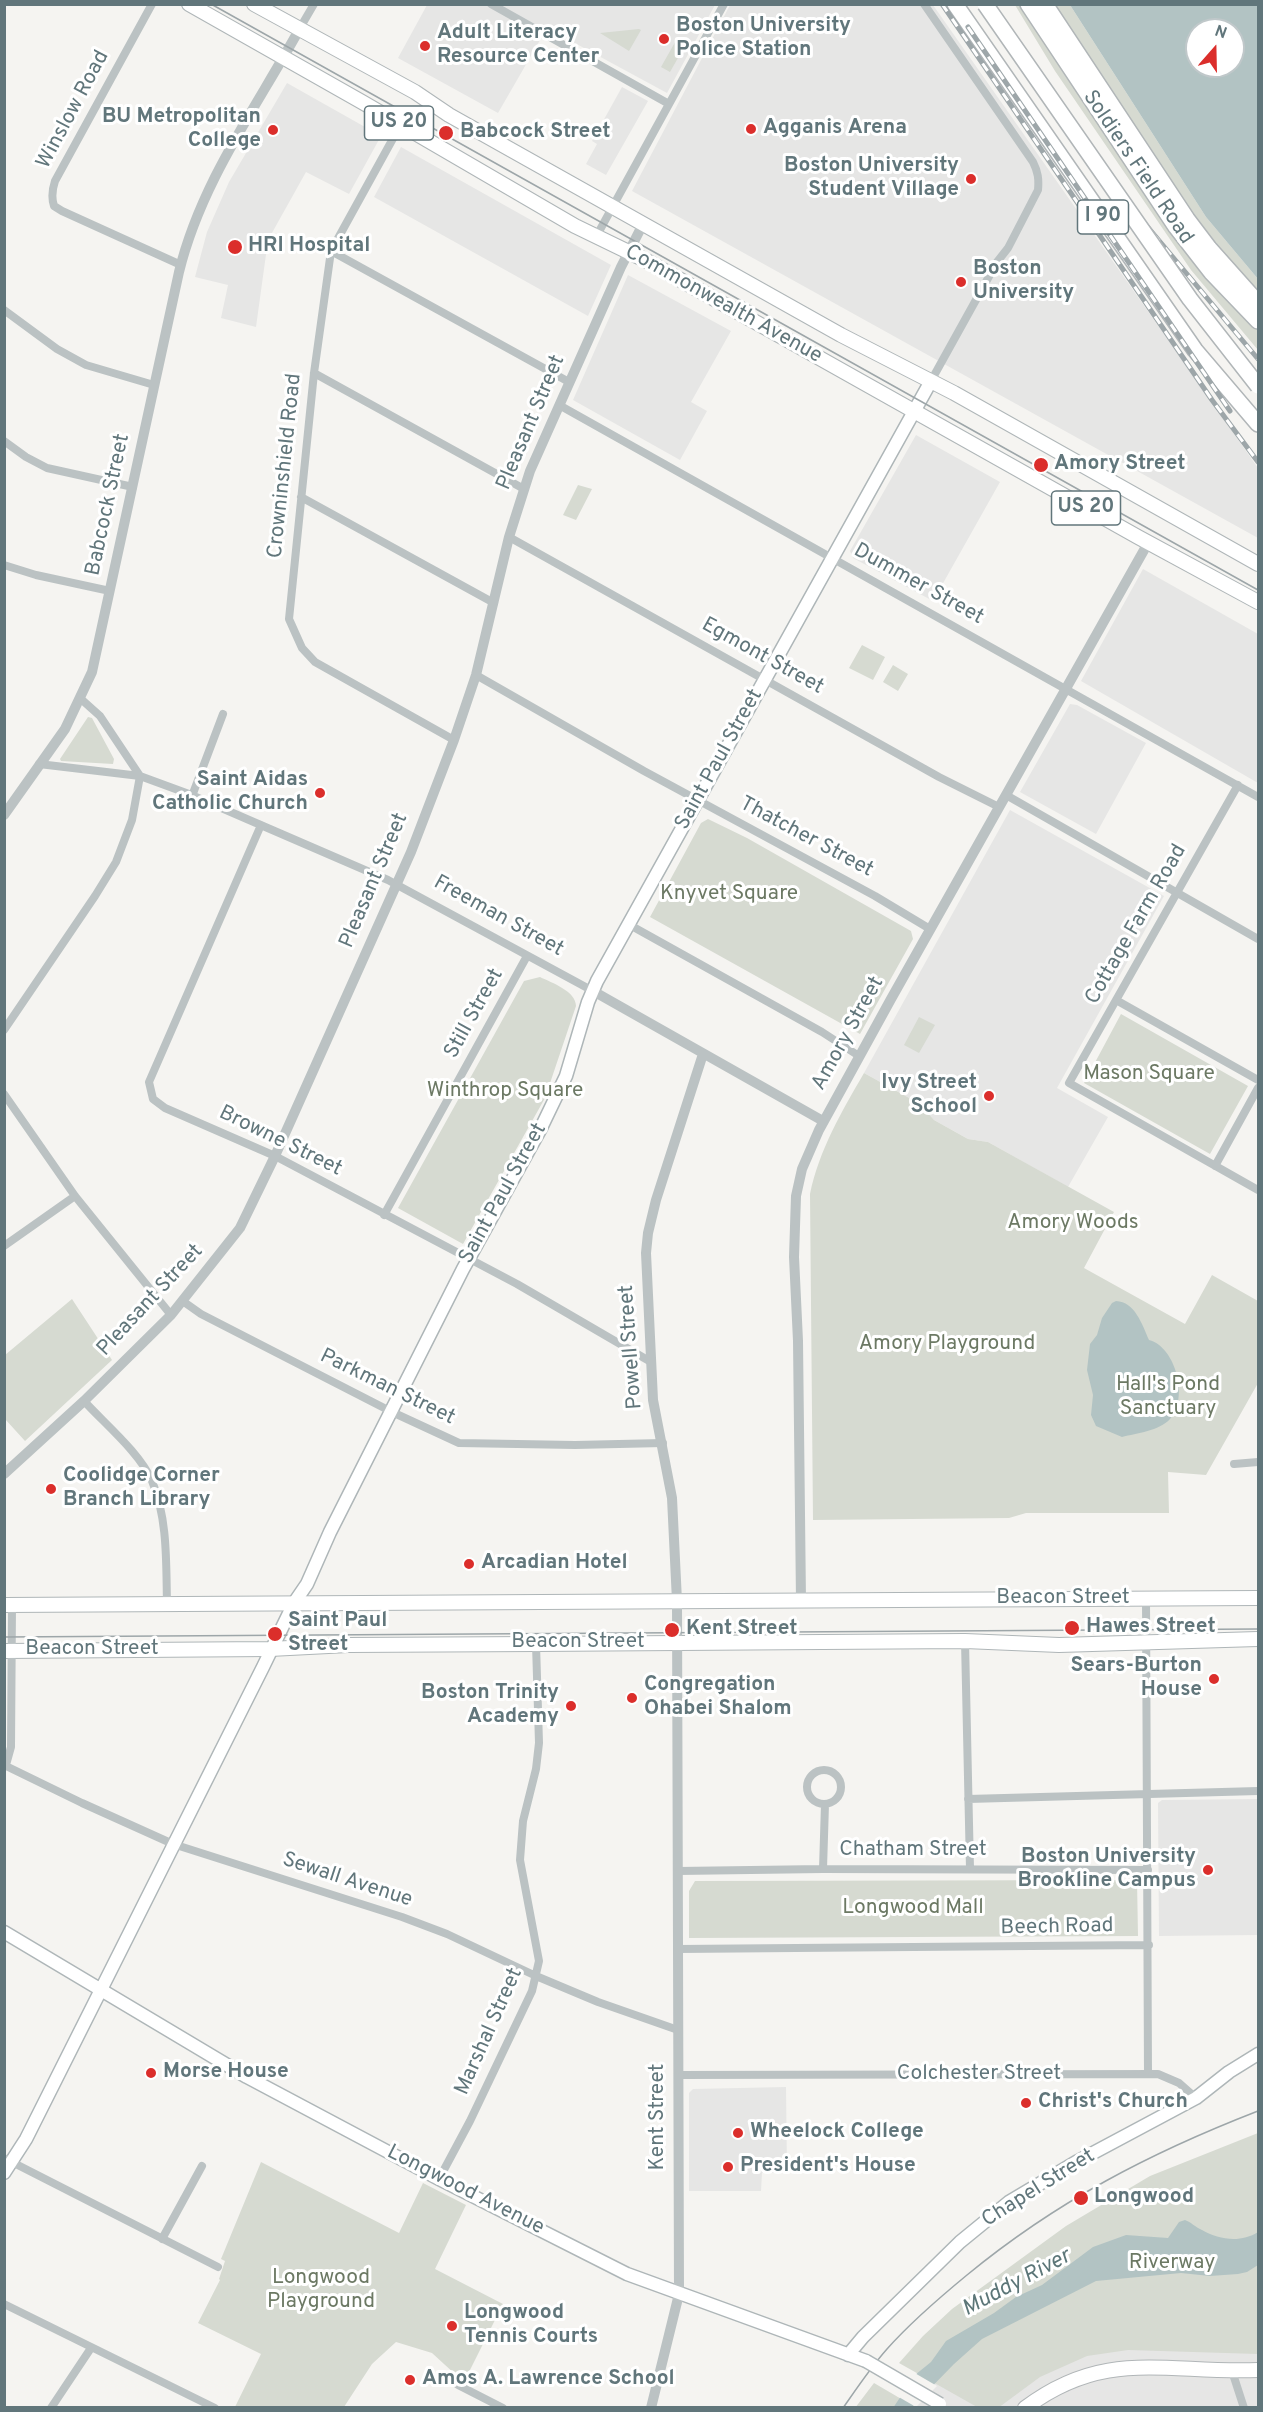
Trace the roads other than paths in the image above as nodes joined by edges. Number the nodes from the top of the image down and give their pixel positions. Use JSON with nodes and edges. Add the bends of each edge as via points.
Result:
{"nodes":[{"id":1,"x":152,"y":4,"type":"edge"},
{"id":2,"x":189,"y":4,"type":"edge"},
{"id":3,"x":254,"y":4,"type":"edge"},
{"id":4,"x":314,"y":4,"type":"edge"},
{"id":5,"x":491,"y":4,"type":"edge"},
{"id":6,"x":724,"y":4,"type":"edge"},
{"id":7,"x":924,"y":4,"type":"edge"},
{"id":8,"x":955,"y":4,"type":"edge"},
{"id":9,"x":985,"y":4,"type":"edge"},
{"id":10,"x":1028,"y":4,"type":"edge"},
{"id":11,"x":1045,"y":4,"type":"edge"},
{"id":12,"x":300,"y":28,"type":"junction"},
{"id":13,"x":284,"y":58,"type":"junction"},
{"id":14,"x":669,"y":104,"type":"junction"},
{"id":15,"x":401,"y":124,"type":"junction"},
{"id":16,"x":612,"y":207,"type":"junction"},
{"id":17,"x":643,"y":224,"type":"junction"},
{"id":18,"x":596,"y":237,"type":"junction"},
{"id":19,"x":331,"y":251,"type":"junction"},
{"id":20,"x":628,"y":252,"type":"junction"},
{"id":21,"x":181,"y":265,"type":"junction"},
{"id":22,"x":1258,"y":303,"type":"edge"},
{"id":23,"x":4,"y":310,"type":"edge"},
{"id":24,"x":1258,"y":321,"type":"edge"},
{"id":25,"x":314,"y":374,"type":"junction"},
{"id":26,"x":931,"y":381,"type":"junction"},
{"id":27,"x":569,"y":382,"type":"junction"},
{"id":28,"x":154,"y":386,"type":"junction"},
{"id":29,"x":1258,"y":386,"type":"edge"},
{"id":30,"x":559,"y":405,"type":"junction"},
{"id":31,"x":915,"y":411,"type":"junction"},
{"id":32,"x":1258,"y":424,"type":"edge"},
{"id":33,"x":4,"y":441,"type":"edge"},
{"id":34,"x":133,"y":487,"type":"junction"},
{"id":35,"x":524,"y":489,"type":"junction"},
{"id":36,"x":302,"y":497,"type":"junction"},
{"id":37,"x":508,"y":537,"type":"junction"},
{"id":38,"x":1148,"y":543,"type":"junction"},
{"id":39,"x":832,"y":558,"type":"junction"},
{"id":40,"x":1258,"y":564,"type":"edge"},
{"id":41,"x":4,"y":565,"type":"edge"},
{"id":42,"x":110,"y":591,"type":"junction"},
{"id":43,"x":1258,"y":602,"type":"edge"},
{"id":44,"x":494,"y":603,"type":"junction"},
{"id":45,"x":476,"y":675,"type":"junction"},
{"id":46,"x":765,"y":679,"type":"junction"},
{"id":47,"x":1066,"y":688,"type":"junction"},
{"id":48,"x":81,"y":699,"type":"junction"},
{"id":49,"x":223,"y":714,"type":"dead end"},
{"id":50,"x":454,"y":740,"type":"junction"},
{"id":51,"x":39,"y":764,"type":"junction"},
{"id":52,"x":140,"y":776,"type":"junction"},
{"id":53,"x":1238,"y":785,"type":"junction"},
{"id":54,"x":1006,"y":795,"type":"junction"},
{"id":55,"x":192,"y":796,"type":"junction"},
{"id":56,"x":1258,"y":797,"type":"edge"},
{"id":57,"x":698,"y":800,"type":"junction"},
{"id":58,"x":999,"y":807,"type":"junction"},
{"id":59,"x":4,"y":815,"type":"edge"},
{"id":60,"x":261,"y":825,"type":"junction"},
{"id":61,"x":396,"y":884,"type":"junction"},
{"id":62,"x":1177,"y":892,"type":"junction"},
{"id":63,"x":628,"y":924,"type":"junction"},
{"id":64,"x":930,"y":929,"type":"junction"},
{"id":65,"x":1258,"y":939,"type":"edge"},
{"id":66,"x":527,"y":956,"type":"junction"},
{"id":67,"x":593,"y":991,"type":"junction"},
{"id":68,"x":1116,"y":1000,"type":"junction"},
{"id":69,"x":4,"y":1030,"type":"edge"},
{"id":70,"x":703,"y":1054,"type":"junction"},
{"id":71,"x":859,"y":1056,"type":"junction"},
{"id":72,"x":1258,"y":1080,"type":"edge"},
{"id":73,"x":1258,"y":1088,"type":"edge"},
{"id":74,"x":4,"y":1094,"type":"edge"},
{"id":75,"x":823,"y":1121,"type":"junction"},
{"id":76,"x":275,"y":1156,"type":"junction"},
{"id":77,"x":1215,"y":1166,"type":"junction"},
{"id":78,"x":1258,"y":1190,"type":"edge"},
{"id":79,"x":75,"y":1196,"type":"junction"},
{"id":80,"x":384,"y":1215,"type":"junction"},
{"id":81,"x":4,"y":1246,"type":"edge"},
{"id":82,"x":469,"y":1260,"type":"junction"},
{"id":83,"x":184,"y":1302,"type":"junction"},
{"id":84,"x":171,"y":1315,"type":"junction"},
{"id":85,"x":651,"y":1362,"type":"junction"},
{"id":86,"x":84,"y":1401,"type":"junction"},
{"id":87,"x":392,"y":1412,"type":"junction"},
{"id":88,"x":663,"y":1443,"type":"junction"},
{"id":89,"x":1258,"y":1462,"type":"edge"},
{"id":90,"x":1234,"y":1464,"type":"dead end"},
{"id":91,"x":4,"y":1474,"type":"edge"},
{"id":92,"x":1258,"y":1598,"type":"edge"},
{"id":93,"x":1146,"y":1599,"type":"junction"},
{"id":94,"x":677,"y":1601,"type":"junction"},
{"id":95,"x":801,"y":1601,"type":"junction"},
{"id":96,"x":294,"y":1603,"type":"junction"},
{"id":97,"x":167,"y":1604,"type":"junction"},
{"id":98,"x":8,"y":1605,"type":"edge"},
{"id":99,"x":1258,"y":1639,"type":"edge"},
{"id":100,"x":965,"y":1641,"type":"junction"},
{"id":101,"x":677,"y":1643,"type":"junction"},
{"id":102,"x":536,"y":1644,"type":"junction"},
{"id":103,"x":1146,"y":1644,"type":"junction"},
{"id":104,"x":270,"y":1649,"type":"junction"},
{"id":105,"x":8,"y":1651,"type":"edge"},
{"id":106,"x":5,"y":1765,"type":"edge"},
{"id":107,"x":1258,"y":1791,"type":"edge"},
{"id":108,"x":1148,"y":1796,"type":"junction"},
{"id":109,"x":968,"y":1799,"type":"junction"},
{"id":110,"x":825,"y":1804,"type":"junction"},
{"id":111,"x":173,"y":1844,"type":"junction"},
{"id":112,"x":823,"y":1869,"type":"junction"},
{"id":113,"x":970,"y":1869,"type":"junction"},
{"id":114,"x":1148,"y":1870,"type":"junction"},
{"id":115,"x":678,"y":1871,"type":"junction"},
{"id":116,"x":4,"y":1932,"type":"edge"},
{"id":117,"x":1149,"y":1945,"type":"junction"},
{"id":118,"x":678,"y":1950,"type":"junction"},
{"id":119,"x":536,"y":1976,"type":"junction"},
{"id":120,"x":101,"y":1989,"type":"junction"},
{"id":121,"x":678,"y":2030,"type":"junction"},
{"id":122,"x":1258,"y":2054,"type":"edge"},
{"id":123,"x":1148,"y":2074,"type":"junction"},
{"id":124,"x":678,"y":2075,"type":"junction"},
{"id":125,"x":1196,"y":2098,"type":"junction"},
{"id":126,"x":7,"y":2165,"type":"edge"},
{"id":127,"x":202,"y":2166,"type":"dead end"},
{"id":128,"x":439,"y":2179,"type":"junction"},
{"id":129,"x":162,"y":2238,"type":"junction"},
{"id":130,"x":218,"y":2267,"type":"dead end"},
{"id":131,"x":679,"y":2294,"type":"junction"},
{"id":132,"x":4,"y":2304,"type":"edge"},
{"id":133,"x":91,"y":2348,"type":"junction"},
{"id":134,"x":848,"y":2355,"type":"junction"},
{"id":135,"x":1258,"y":2370,"type":"edge"},
{"id":136,"x":1232,"y":2371,"type":"junction"},
{"id":137,"x":458,"y":2385,"type":"dead end"},
{"id":138,"x":943,"y":2406,"type":"edge"},
{"id":139,"x":51,"y":2408,"type":"edge"},
{"id":140,"x":215,"y":2408,"type":"edge"},
{"id":141,"x":503,"y":2408,"type":"edge"},
{"id":142,"x":651,"y":2408,"type":"edge"},
{"id":143,"x":1025,"y":2408,"type":"edge"},
{"id":144,"x":1244,"y":2408,"type":"edge"}],
"edges":[{"from":1,"to":21,"type":"street","name":"Winslow Road","via":[[55,181],[52,200],[62,211]]},
{"from":2,"to":13,"type":"main road","name":"Commonwealth Avenue","number":"US 20"},
{"from":3,"to":12,"type":"main road","name":"Commonwealth Avenue","number":"US 20"},
{"from":4,"to":12,"type":"street"},
{"from":5,"to":14,"type":"street"},
{"from":6,"to":14,"type":"street"},
{"from":7,"to":26,"type":"street","via":[[1038,172],[1038,190]]},
{"from":8,"to":32,"type":"highway","number":"I 90","via":[[1195,350]]},
{"from":9,"to":29,"type":"highway","number":"I 90","bridge":true,"via":[[1190,299]]},
{"from":10,"to":24,"type":"highway","name":"Soldiers Field Road","via":[[1181,235]]},
{"from":11,"to":22,"type":"highway","name":"Soldiers Field Road","via":[[1187,219]]},
{"from":12,"to":13,"type":"street","name":"Babcock Street"},
{"from":12,"to":16,"type":"main road","name":"Commonwealth Avenue","number":"US 20"},
{"from":13,"to":15,"type":"main road","name":"Commonwealth Avenue","number":"US 20"},
{"from":13,"to":21,"type":"street","name":"Babcock Street","via":[[207,190]]},
{"from":14,"to":16,"type":"street"},
{"from":15,"to":18,"type":"main road","name":"Commonwealth Avenue","number":"US 20"},
{"from":15,"to":19,"type":"street","name":"Crowninshield Road"},
{"from":16,"to":17,"type":"main road","name":"Commonwealth Avenue","number":"US 20"},
{"from":16,"to":18,"type":"street"},
{"from":17,"to":20,"type":"street","name":"Pleasant Street"},
{"from":17,"to":26,"type":"main road","name":"Commonwealth Avenue","number":"US 20"},
{"from":18,"to":20,"type":"main road","name":"Commonwealth Avenue","number":"US 20"},
{"from":19,"to":25,"type":"street","name":"Crowninshield Road"},
{"from":19,"to":27,"type":"street"},
{"from":20,"to":27,"type":"street","name":"Pleasant Street"},
{"from":20,"to":31,"type":"main road","name":"Commonwealth Avenue","number":"US 20"},
{"from":21,"to":28,"type":"street","name":"Babcock Street"},
{"from":23,"to":28,"type":"street","via":[[86,365]]},
{"from":25,"to":35,"type":"street"},
{"from":25,"to":36,"type":"street","name":"Crowninshield Road"},
{"from":26,"to":31,"type":"main road","name":"Saint Paul Street"},
{"from":26,"to":40,"type":"main road","name":"Commonwealth Avenue","number":"US 20"},
{"from":27,"to":30,"type":"street","name":"Pleasant Street"},
{"from":28,"to":34,"type":"street","name":"Babcock Street"},
{"from":30,"to":35,"type":"street","name":"Pleasant Street"},
{"from":30,"to":39,"type":"street","name":"Dummer Street"},
{"from":31,"to":38,"type":"main road","name":"Commonwealth Avenue","number":"US 20"},
{"from":31,"to":39,"type":"main road","name":"Saint Paul Street"},
{"from":33,"to":34,"type":"street","via":[[47,468]]},
{"from":34,"to":42,"type":"street","name":"Babcock Street"},
{"from":35,"to":37,"type":"street","name":"Pleasant Street"},
{"from":36,"to":44,"type":"street"},
{"from":36,"to":50,"type":"street","name":"Crowninshield Road","via":[[289,619],[302,648],[315,662]]},
{"from":37,"to":44,"type":"street","name":"Pleasant Street"},
{"from":37,"to":46,"type":"street","name":"Egmont Street"},
{"from":38,"to":43,"type":"main road","name":"Commonwealth Avenue","number":"US 20"},
{"from":38,"to":47,"type":"street","name":"Amory Street"},
{"from":39,"to":46,"type":"main road","name":"Saint Paul Street"},
{"from":39,"to":47,"type":"street","name":"Dummer Street"},
{"from":41,"to":42,"type":"street"},
{"from":42,"to":48,"type":"street","name":"Babcock Street","via":[[92,672]]},
{"from":44,"to":45,"type":"street","name":"Pleasant Street"},
{"from":45,"to":50,"type":"street","name":"Pleasant Street"},
{"from":45,"to":57,"type":"street","name":"Thatcher Street"},
{"from":46,"to":57,"type":"main road","name":"Saint Paul Street"},
{"from":46,"to":58,"type":"street","name":"Egmont Street"},
{"from":47,"to":53,"type":"street","name":"Dummer Street"},
{"from":47,"to":54,"type":"street","name":"Amory Street"},
{"from":48,"to":51,"type":"street","name":"Babcock Street"},
{"from":48,"to":52,"type":"street","via":[[100,716]]},
{"from":49,"to":55,"type":"street"},
{"from":50,"to":61,"type":"street","name":"Pleasant Street"},
{"from":51,"to":52,"type":"street","name":"Freeman Street"},
{"from":51,"to":59,"type":"street","name":"Babcock Street"},
{"from":52,"to":55,"type":"street","name":"Freeman Street"},
{"from":52,"to":69,"type":"street","via":[[132,820],[116,862]]},
{"from":53,"to":56,"type":"street","name":"Dummer Street"},
{"from":53,"to":62,"type":"street","name":"Cottage Farm Road"},
{"from":54,"to":58,"type":"street","name":"Amory Street"},
{"from":54,"to":62,"type":"street"},
{"from":55,"to":60,"type":"street","name":"Freeman Street"},
{"from":57,"to":63,"type":"main road","name":"Saint Paul Street"},
{"from":57,"to":64,"type":"street","name":"Thatcher Street"},
{"from":58,"to":64,"type":"street","name":"Amory Street"},
{"from":60,"to":61,"type":"street","name":"Freeman Street"},
{"from":60,"to":76,"type":"street","name":"Browne Street","via":[[149,1082],[153,1099],[165,1108]]},
{"from":61,"to":66,"type":"street","name":"Freeman Street"},
{"from":61,"to":76,"type":"street","name":"Pleasant Street"},
{"from":62,"to":65,"type":"street"},
{"from":62,"to":68,"type":"street","name":"Cottage Farm Road"},
{"from":63,"to":67,"type":"main road","name":"Saint Paul Street"},
{"from":63,"to":71,"type":"street"},
{"from":64,"to":71,"type":"street","name":"Amory Street"},
{"from":66,"to":67,"type":"street","name":"Freeman Street"},
{"from":66,"to":80,"type":"street","name":"Still Street"},
{"from":67,"to":70,"type":"street","name":"Freeman Street"},
{"from":67,"to":82,"type":"main road","name":"Saint Paul Street","via":[[566,1076]]},
{"from":68,"to":72,"type":"street"},
{"from":68,"to":77,"type":"street","name":"Cottage Farm Road","via":[[1068,1083]]},
{"from":70,"to":75,"type":"street","name":"Freeman Street"},
{"from":70,"to":85,"type":"street","name":"Powell Street","via":[[648,1233]]},
{"from":71,"to":75,"type":"street","name":"Amory Street"},
{"from":73,"to":77,"type":"street"},
{"from":74,"to":79,"type":"street"},
{"from":75,"to":95,"type":"street","name":"Amory Street","via":[[796,1196]]},
{"from":76,"to":80,"type":"street","name":"Browne Street"},
{"from":76,"to":83,"type":"street","name":"Pleasant Street","via":[[240,1228]]},
{"from":77,"to":78,"type":"street"},
{"from":79,"to":81,"type":"street"},
{"from":79,"to":84,"type":"street"},
{"from":80,"to":82,"type":"street","name":"Browne Street"},
{"from":82,"to":85,"type":"street","name":"Browne Street"},
{"from":82,"to":87,"type":"main road","name":"Saint Paul Street"},
{"from":83,"to":84,"type":"street","name":"Pleasant Street"},
{"from":83,"to":87,"type":"street","name":"Parkman Street","via":[[209,1319]]},
{"from":84,"to":86,"type":"street","name":"Pleasant Street"},
{"from":85,"to":88,"type":"street","name":"Powell Street","via":[[653,1400]]},
{"from":86,"to":91,"type":"street","name":"Pleasant Street"},
{"from":86,"to":97,"type":"street","via":[[140,1462],[152,1481],[165,1536]]},
{"from":87,"to":88,"type":"street","name":"Parkman Street","via":[[459,1443]]},
{"from":87,"to":96,"type":"main road","name":"Saint Paul Street"},
{"from":88,"to":94,"type":"street","name":"Powell Street","via":[[672,1498]]},
{"from":89,"to":90,"type":"street"},
{"from":92,"to":93,"type":"main road","name":"Beacon Street"},
{"from":93,"to":95,"type":"main road","name":"Beacon Street"},
{"from":93,"to":103,"type":"street"},
{"from":94,"to":95,"type":"main road","name":"Beacon Street"},
{"from":94,"to":96,"type":"main road","name":"Beacon Street"},
{"from":94,"to":101,"type":"street","name":"Powell Street"},
{"from":96,"to":97,"type":"main road","name":"Beacon Street"},
{"from":96,"to":104,"type":"main road","name":"Saint Paul Street"},
{"from":97,"to":98,"type":"main road","name":"Beacon Street"},
{"from":98,"to":105,"type":"street"},
{"from":99,"to":103,"type":"main road","name":"Beacon Street"},
{"from":100,"to":101,"type":"main road","name":"Beacon Street"},
{"from":100,"to":103,"type":"main road","name":"Beacon Street"},
{"from":100,"to":109,"type":"street"},
{"from":101,"to":102,"type":"main road","name":"Beacon Street"},
{"from":101,"to":115,"type":"street","name":"Kent Street"},
{"from":102,"to":104,"type":"main road","name":"Beacon Street"},
{"from":102,"to":119,"type":"street","name":"Marshal Street","via":[[539,1743],[523,1821],[520,1860],[539,1961]]},
{"from":103,"to":108,"type":"street"},
{"from":104,"to":105,"type":"main road","name":"Beacon Street"},
{"from":104,"to":111,"type":"main road","name":"Saint Paul Street"},
{"from":105,"to":106,"type":"street","via":[[11,1747]]},
{"from":106,"to":111,"type":"street","name":"Sewall Avenue"},
{"from":107,"to":108,"type":"street","via":[[1158,1792]]},
{"from":108,"to":109,"type":"street"},
{"from":108,"to":114,"type":"street"},
{"from":109,"to":113,"type":"street"},
{"from":110,"to":110,"type":"street","via":[[837,1797],[841,1787],[834,1773],[823,1770],[809,1779],[807,1790],[813,1800]]},
{"from":110,"to":112,"type":"street"},
{"from":111,"to":119,"type":"street","name":"Sewall Avenue","via":[[402,1917]]},
{"from":111,"to":120,"type":"main road","name":"Saint Paul Street"},
{"from":112,"to":113,"type":"street","name":"Chatham Street"},
{"from":112,"to":115,"type":"street","name":"Chatham Street"},
{"from":113,"to":114,"type":"street","name":"Chatham Street"},
{"from":114,"to":117,"type":"street"},
{"from":115,"to":118,"type":"street","name":"Kent Street"},
{"from":116,"to":120,"type":"main road","name":"Longwood Avenue"},
{"from":117,"to":118,"type":"street","name":"Beech Road"},
{"from":117,"to":123,"type":"street"},
{"from":118,"to":121,"type":"street","name":"Kent Street"},
{"from":119,"to":121,"type":"street","name":"Sewall Avenue"},
{"from":119,"to":128,"type":"street","name":"Marshal Street","via":[[522,2013]]},
{"from":120,"to":126,"type":"main road","name":"Saint Paul Street"},
{"from":120,"to":128,"type":"main road","name":"Longwood Avenue","via":[[247,2077]]},
{"from":121,"to":124,"type":"street","name":"Kent Street"},
{"from":122,"to":125,"type":"main road"},
{"from":123,"to":124,"type":"street","name":"Colchester Street"},
{"from":123,"to":125,"type":"street","name":"Colchester Street","via":[[1179,2083]]},
{"from":124,"to":131,"type":"street","name":"Kent Street"},
{"from":125,"to":134,"type":"main road","name":"Chapel Street","via":[[1009,2202],[960,2242]]},
{"from":126,"to":129,"type":"street"},
{"from":127,"to":129,"type":"street"},
{"from":128,"to":131,"type":"main road","name":"Longwood Avenue","via":[[627,2274]]},
{"from":129,"to":130,"type":"street"},
{"from":131,"to":134,"type":"main road","name":"Longwood Avenue"},
{"from":131,"to":142,"type":"street","name":"Kent Street"},
{"from":132,"to":133,"type":"street"},
{"from":133,"to":139,"type":"street"},
{"from":133,"to":140,"type":"street"},
{"from":134,"to":138,"type":"main road","name":"Longwood Avenue","bridge":true,"via":[[866,2361]]},
{"from":135,"to":136,"type":"main road"},
{"from":136,"to":143,"type":"main road","via":[[1136,2367],[1103,2370],[1062,2384]]},
{"from":136,"to":144,"type":"street"},
{"from":137,"to":141,"type":"street"}]}
